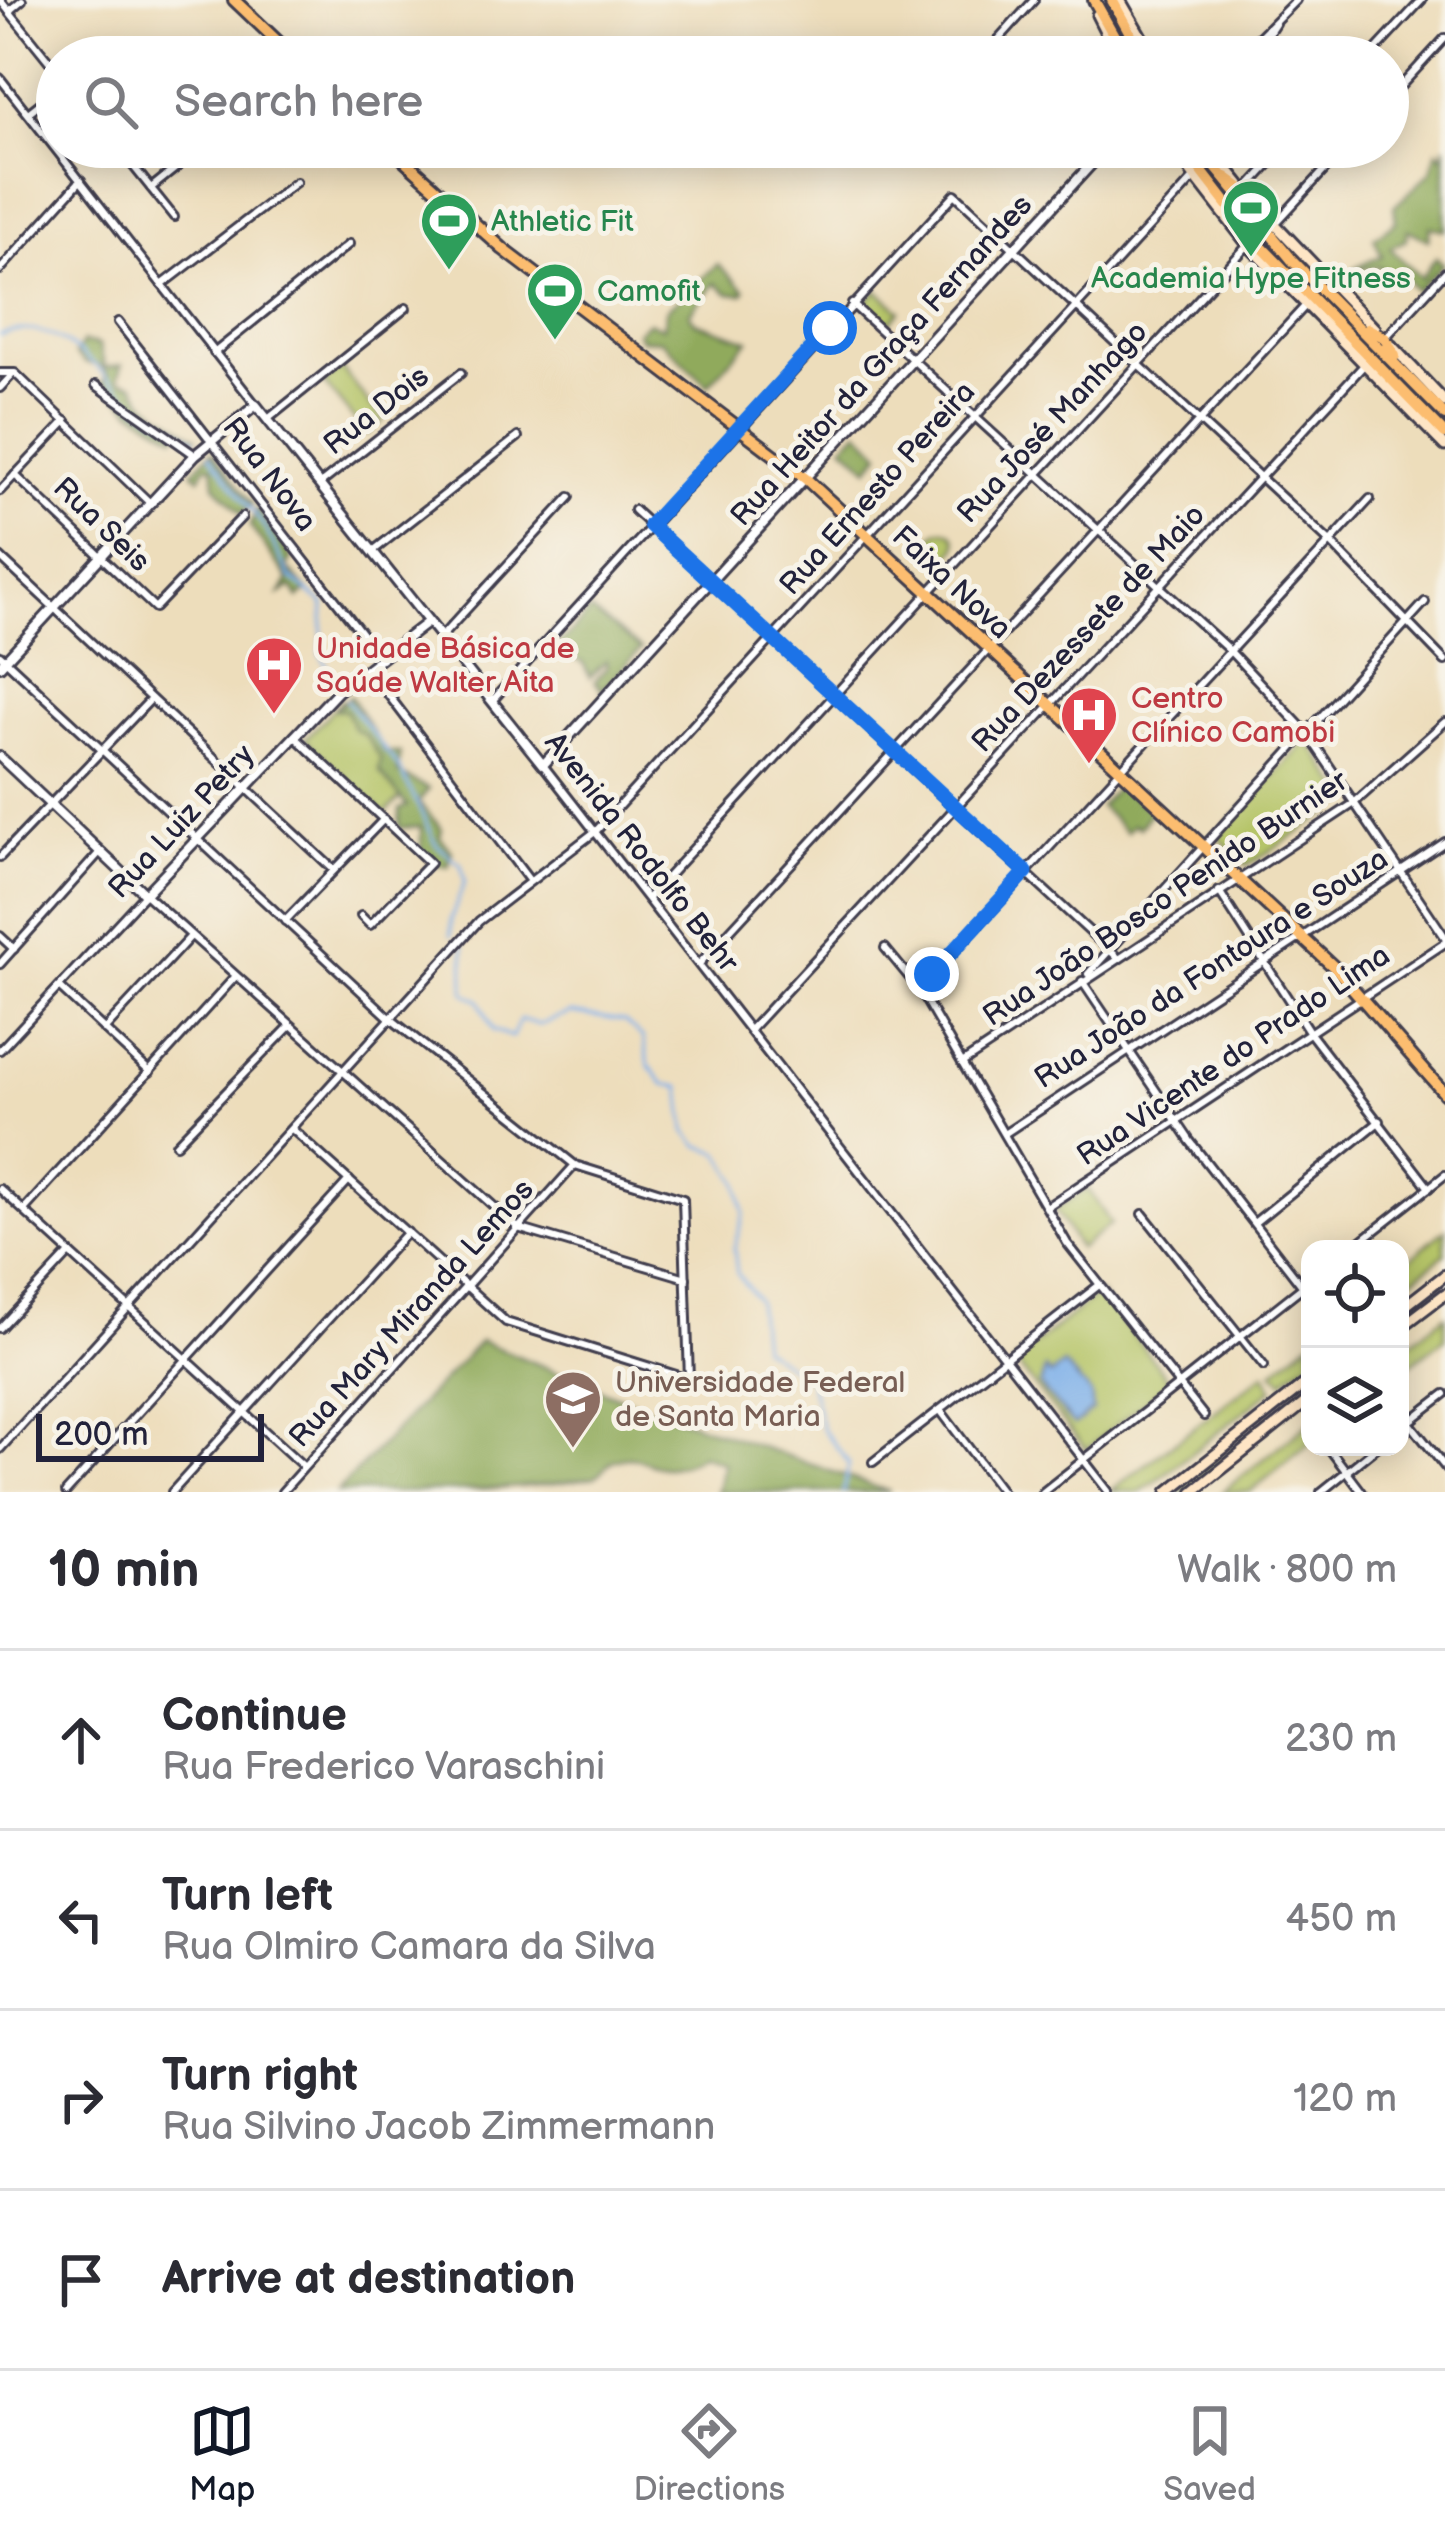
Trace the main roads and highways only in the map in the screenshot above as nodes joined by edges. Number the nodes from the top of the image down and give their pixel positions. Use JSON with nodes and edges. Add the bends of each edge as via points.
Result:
{"nodes":[{"id":1,"x":234,"y":0,"type":"edge"},
{"id":2,"x":1092,"y":0,"type":"edge"},
{"id":3,"x":1116,"y":0,"type":"edge"},
{"id":4,"x":272,"y":36,"type":"edge"},
{"id":5,"x":1108,"y":36,"type":"edge"},
{"id":6,"x":1111,"y":36,"type":"edge"},
{"id":7,"x":1133,"y":36,"type":"edge"},
{"id":8,"x":1139,"y":36,"type":"edge"},
{"id":9,"x":413,"y":168,"type":"edge"},
{"id":10,"x":1187,"y":168,"type":"edge"},
{"id":11,"x":1198,"y":168,"type":"edge"},
{"id":12,"x":1215,"y":168,"type":"edge"},
{"id":13,"x":1216,"y":168,"type":"edge"},
{"id":14,"x":1227,"y":168,"type":"edge"},
{"id":15,"x":1194,"y":178,"type":"junction"},
{"id":16,"x":1245,"y":191,"type":"junction"},
{"id":17,"x":1228,"y":208,"type":"junction"},
{"id":18,"x":1269,"y":229,"type":"junction"},
{"id":19,"x":1350,"y":317,"type":"junction"},
{"id":20,"x":1385,"y":338,"type":"junction"},
{"id":21,"x":1406,"y":374,"type":"junction"},
{"id":22,"x":1445,"y":402,"type":"edge"},
{"id":23,"x":1445,"y":415,"type":"edge"},
{"id":24,"x":1445,"y":434,"type":"edge"},
{"id":25,"x":1445,"y":446,"type":"edge"},
{"id":26,"x":1445,"y":1094,"type":"edge"},
{"id":27,"x":1445,"y":1275,"type":"edge"},
{"id":28,"x":1445,"y":1294,"type":"edge"},
{"id":29,"x":1409,"y":1303,"type":"edge"},
{"id":30,"x":1409,"y":1321,"type":"edge"},
{"id":31,"x":1301,"y":1387,"type":"edge"},
{"id":32,"x":1301,"y":1407,"type":"edge"},
{"id":33,"x":1168,"y":1492,"type":"edge"},
{"id":34,"x":1192,"y":1492,"type":"edge"}],
"edges":[{"from":1,"to":4,"type":"highway"},
{"from":2,"to":5,"type":"highway"},
{"from":2,"to":6,"type":"highway"},
{"from":3,"to":7,"type":"highway"},
{"from":3,"to":8,"type":"main road"},
{"from":9,"to":26,"type":"highway","name":"Faixa Nova","via":[[503,249],[806,479],[1302,936]]},
{"from":10,"to":15,"type":"main road"},
{"from":11,"to":17,"type":"highway"},
{"from":12,"to":18,"type":"highway"},
{"from":13,"to":16,"type":"highway"},
{"from":14,"to":16,"type":"main road"},
{"from":15,"to":17,"type":"highway"},
{"from":15,"to":25,"type":"main road"},
{"from":16,"to":18,"type":"highway"},
{"from":17,"to":24,"type":"highway"},
{"from":18,"to":19,"type":"highway"},
{"from":18,"to":20,"type":"main road"},
{"from":19,"to":20,"type":"highway"},
{"from":19,"to":21,"type":"highway"},
{"from":20,"to":21,"type":"highway"},
{"from":20,"to":22,"type":"main road"},
{"from":21,"to":23,"type":"highway"},
{"from":27,"to":29,"type":"main road"},
{"from":28,"to":30,"type":"main road"},
{"from":31,"to":33,"type":"main road"},
{"from":32,"to":34,"type":"main road"}]}
